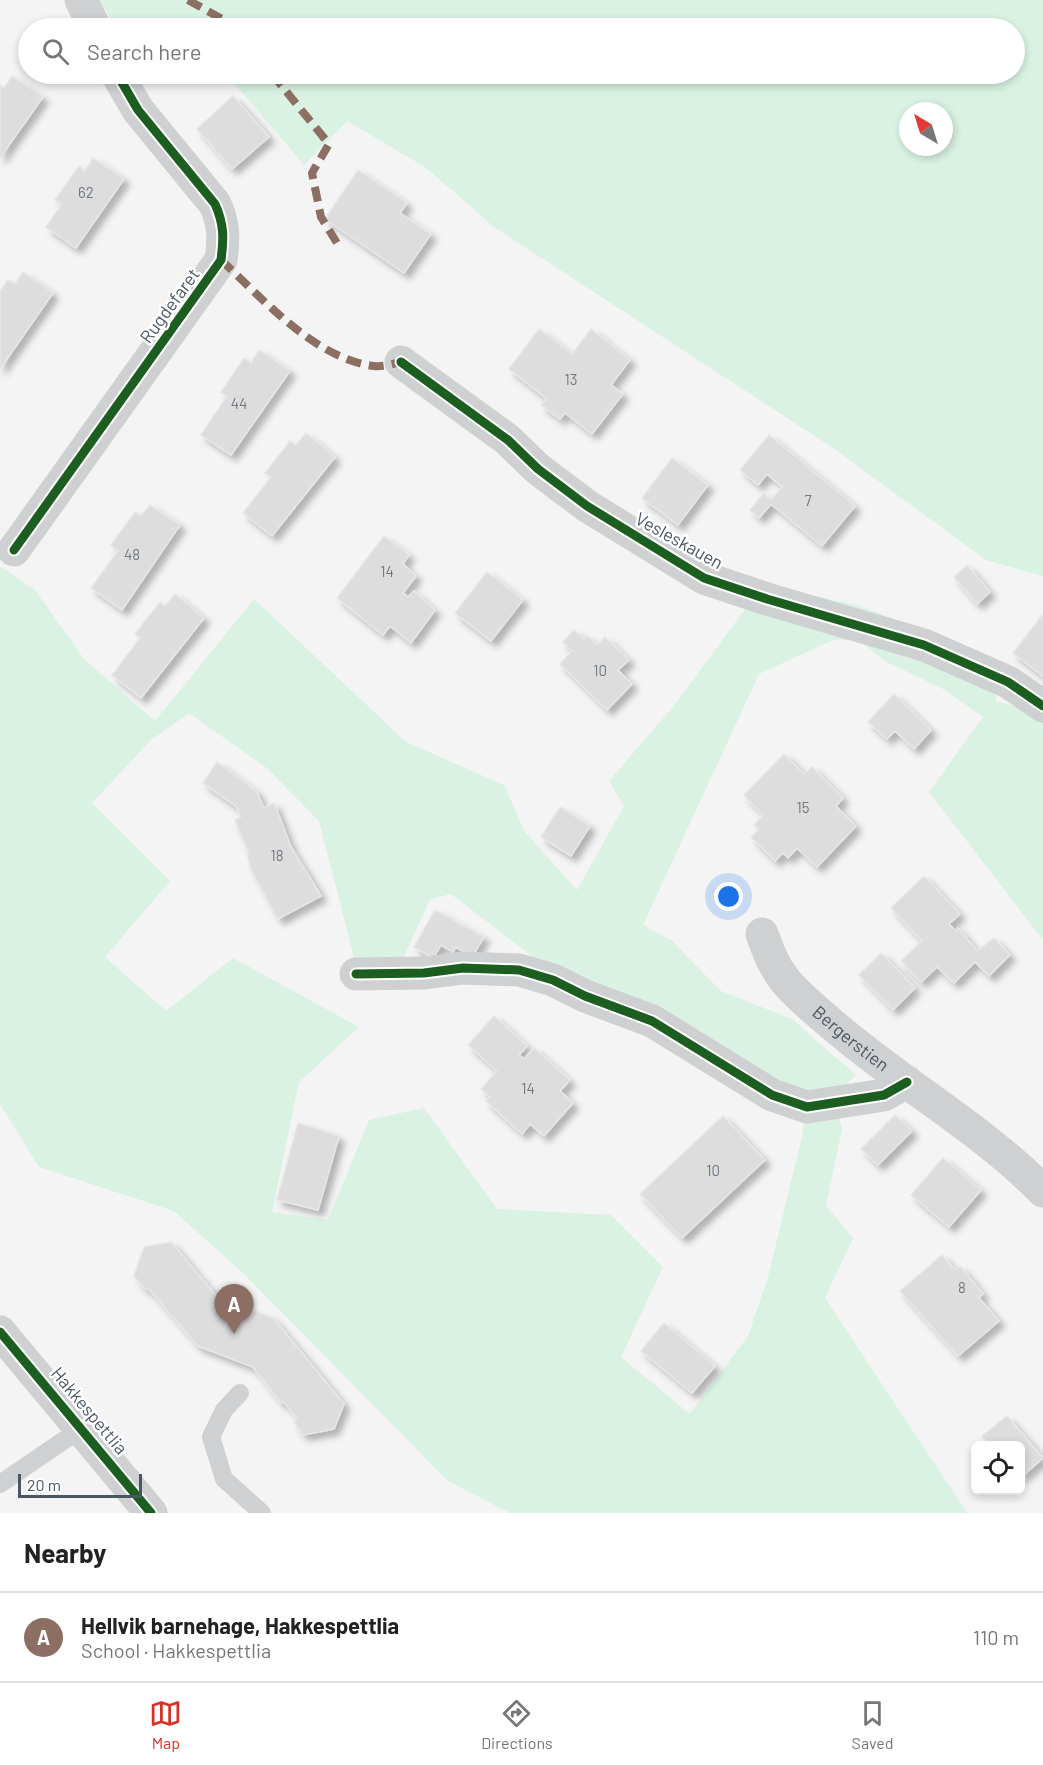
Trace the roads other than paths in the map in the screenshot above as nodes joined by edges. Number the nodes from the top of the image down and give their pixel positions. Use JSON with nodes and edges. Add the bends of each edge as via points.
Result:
{"nodes":[{"id":1,"x":81,"y":0,"type":"edge"},
{"id":2,"x":90,"y":18,"type":"edge"},
{"id":3,"x":123,"y":84,"type":"edge"},
{"id":4,"x":401,"y":362,"type":"dead end"},
{"id":5,"x":14,"y":550,"type":"dead end"},
{"id":6,"x":1043,"y":706,"type":"edge"},
{"id":7,"x":762,"y":934,"type":"dead end"},
{"id":8,"x":356,"y":974,"type":"dead end"},
{"id":9,"x":907,"y":1082,"type":"junction"},
{"id":10,"x":1043,"y":1191,"type":"edge"},
{"id":11,"x":0,"y":1332,"type":"edge"},
{"id":12,"x":240,"y":1393,"type":"dead end"},
{"id":13,"x":82,"y":1428,"type":"junction"},
{"id":14,"x":0,"y":1484,"type":"edge"},
{"id":15,"x":151,"y":1513,"type":"edge"},
{"id":16,"x":262,"y":1513,"type":"edge"}],
"edges":[{"from":1,"to":2,"type":"street"},
{"from":3,"to":5,"type":"street","name":"Rugdefaret","via":[[138,110],[215,204],[225,236],[221,260]]},
{"from":4,"to":6,"type":"street","name":"Vesleskauen","via":[[508,440],[538,469],[587,506],[704,578],[924,645],[1008,682]]},
{"from":7,"to":9,"type":"street","name":"Bergerstien","via":[[771,959],[802,998]]},
{"from":8,"to":9,"type":"street","via":[[463,968],[519,970],[554,980],[652,1021],[772,1095],[807,1107],[884,1095]]},
{"from":9,"to":10,"type":"street","name":"Bergerstien","via":[[963,1123]]},
{"from":11,"to":13,"type":"street","name":"Hakkespettlia"},
{"from":12,"to":16,"type":"lane","via":[[224,1410],[211,1437],[224,1479]]},
{"from":13,"to":14,"type":"lane"},
{"from":13,"to":15,"type":"street","name":"Hakkespettlia"}]}
